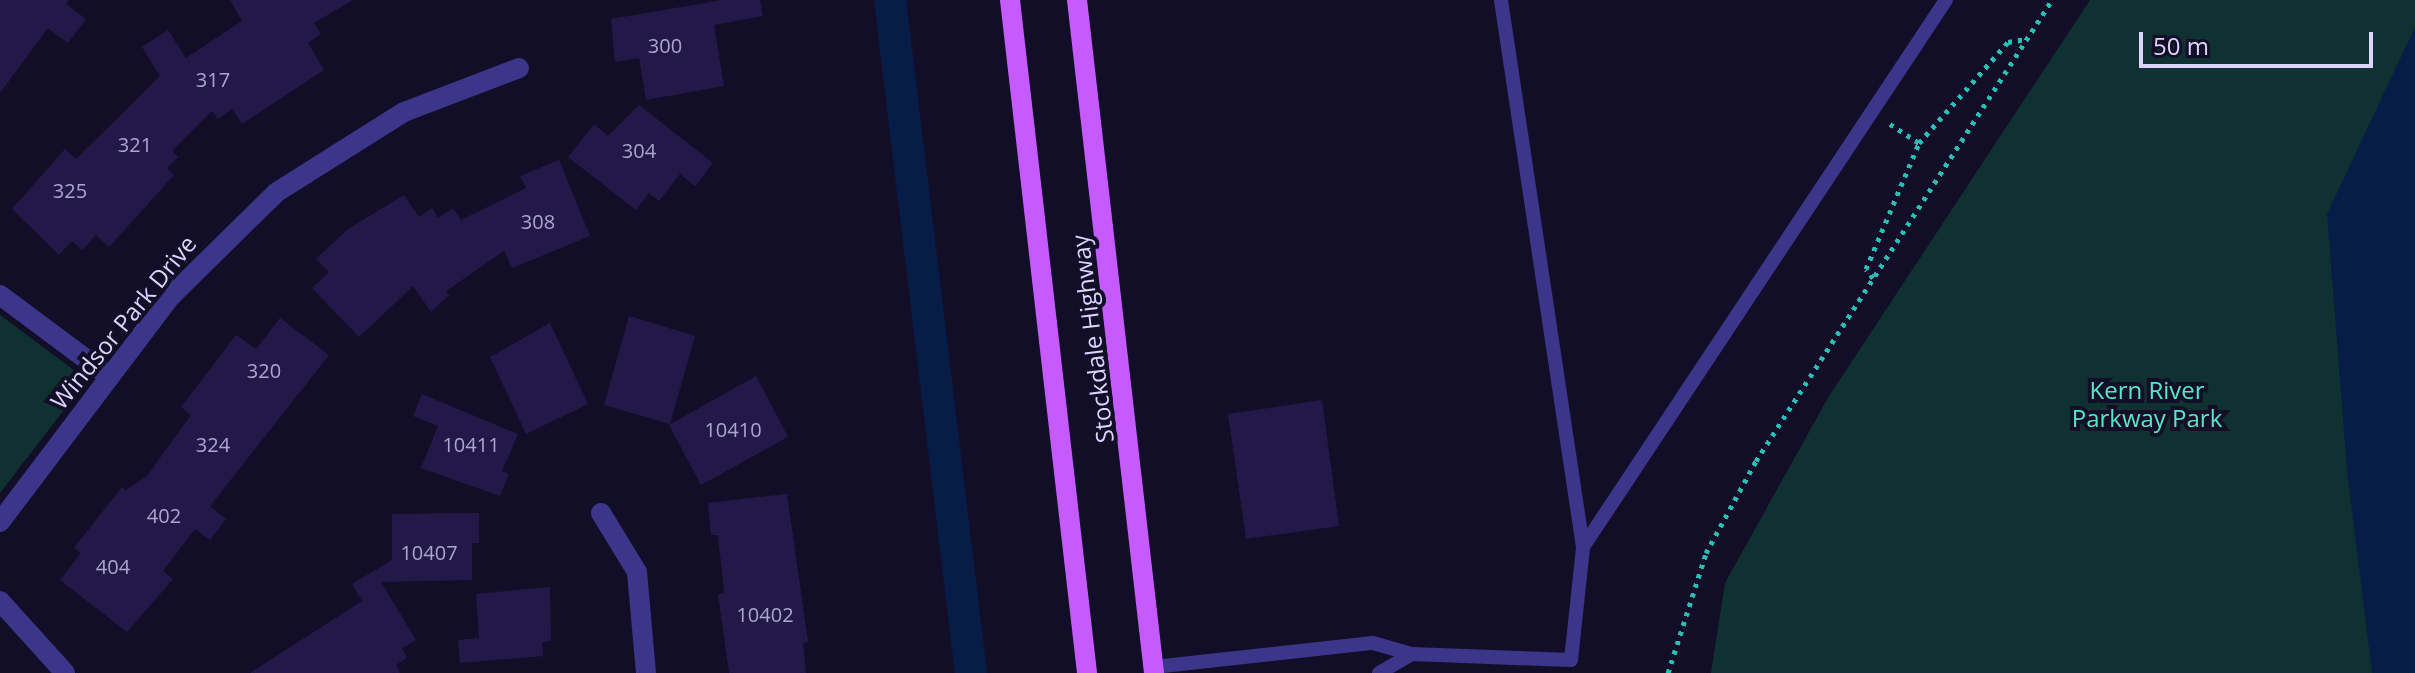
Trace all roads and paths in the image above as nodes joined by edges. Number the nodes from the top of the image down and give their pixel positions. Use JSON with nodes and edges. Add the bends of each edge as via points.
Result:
{"nodes":[{"id":1,"x":1010,"y":0,"type":"edge"},
{"id":2,"x":1077,"y":0,"type":"edge"},
{"id":3,"x":1501,"y":0,"type":"edge"},
{"id":4,"x":1946,"y":0,"type":"edge"},
{"id":5,"x":2052,"y":0,"type":"edge"},
{"id":6,"x":2027,"y":39,"type":"junction"},
{"id":7,"x":519,"y":68,"type":"dead end"},
{"id":8,"x":1873,"y":113,"type":"junction"},
{"id":9,"x":1919,"y":143,"type":"junction"},
{"id":10,"x":1873,"y":278,"type":"junction"},
{"id":11,"x":0,"y":295,"type":"edge"},
{"id":12,"x":110,"y":377,"type":"junction"},
{"id":13,"x":601,"y":513,"type":"dead end"},
{"id":14,"x":0,"y":522,"type":"edge"},
{"id":15,"x":1583,"y":547,"type":"junction"},
{"id":16,"x":0,"y":601,"type":"edge"},
{"id":17,"x":1412,"y":654,"type":"junction"},
{"id":18,"x":1154,"y":670,"type":"edge"},
{"id":19,"x":65,"y":673,"type":"edge"},
{"id":20,"x":646,"y":673,"type":"edge"},
{"id":21,"x":1087,"y":673,"type":"edge"},
{"id":22,"x":1379,"y":673,"type":"edge"},
{"id":23,"x":1668,"y":673,"type":"edge"}],
"edges":[{"from":1,"to":21,"type":"main road","name":"Stockdale Highway"},
{"from":2,"to":18,"type":"main road","name":"Stockdale Highway"},
{"from":3,"to":15,"type":"lane"},
{"from":4,"to":8,"type":"lane"},
{"from":5,"to":6,"type":"path"},
{"from":6,"to":9,"type":"path","via":[[2008,42]]},
{"from":6,"to":10,"type":"path"},
{"from":7,"to":12,"type":"street","name":"Windsor Park Drive","via":[[404,112],[277,192],[221,241],[171,296]]},
{"from":8,"to":9,"type":"path"},
{"from":8,"to":15,"type":"lane"},
{"from":9,"to":10,"type":"path","via":[[1866,269]]},
{"from":10,"to":23,"type":"path","via":[[1756,461],[1706,553]]},
{"from":11,"to":12,"type":"street"},
{"from":12,"to":14,"type":"street","name":"Windsor Park Drive"},
{"from":13,"to":20,"type":"street","via":[[637,572]]},
{"from":15,"to":17,"type":"lane","via":[[1571,660]]},
{"from":16,"to":19,"type":"street"},
{"from":17,"to":18,"type":"lane","via":[[1373,643]]},
{"from":17,"to":22,"type":"lane"}]}
